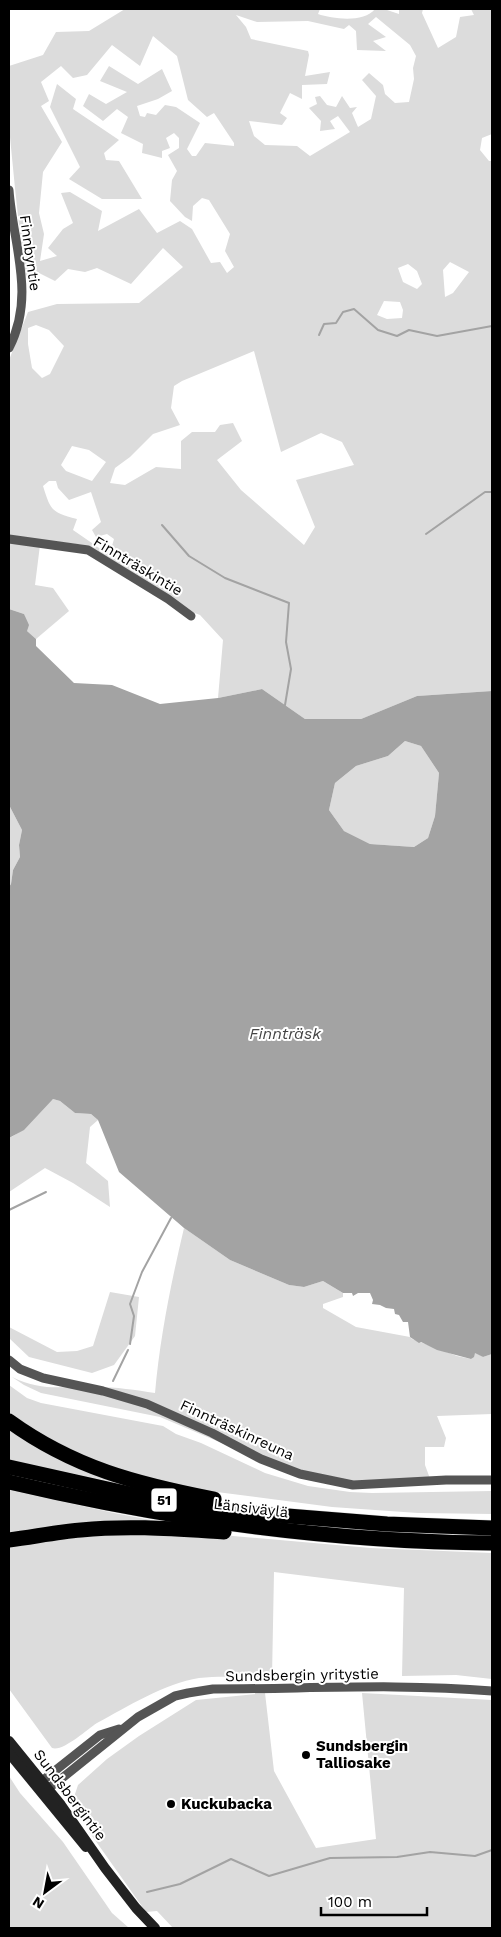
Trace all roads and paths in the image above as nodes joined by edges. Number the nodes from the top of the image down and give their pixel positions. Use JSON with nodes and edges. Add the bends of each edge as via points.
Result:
{"nodes":[{"id":1,"x":9,"y":190,"type":"edge"},
{"id":2,"x":9,"y":348,"type":"edge"},
{"id":3,"x":9,"y":539,"type":"edge"},
{"id":4,"x":191,"y":616,"type":"dead end"},
{"id":5,"x":9,"y":1360,"type":"edge"},
{"id":6,"x":9,"y":1421,"type":"edge"},
{"id":7,"x":9,"y":1468,"type":"edge"},
{"id":8,"x":492,"y":1480,"type":"edge"},
{"id":9,"x":9,"y":1482,"type":"edge"},
{"id":10,"x":318,"y":1527,"type":"junction"},
{"id":11,"x":492,"y":1528,"type":"edge"},
{"id":12,"x":9,"y":1540,"type":"edge"},
{"id":13,"x":492,"y":1543,"type":"edge"},
{"id":14,"x":492,"y":1691,"type":"edge"},
{"id":15,"x":9,"y":1741,"type":"edge"},
{"id":16,"x":9,"y":1753,"type":"edge"},
{"id":17,"x":42,"y":1786,"type":"junction"},
{"id":18,"x":136,"y":1908,"type":"junction"},
{"id":19,"x":149,"y":1928,"type":"edge"},
{"id":20,"x":155,"y":1928,"type":"edge"}],
"edges":[{"from":1,"to":2,"type":"street","name":"Finnbyntie","via":[[23,297],[19,322]]},
{"from":3,"to":4,"type":"street","name":"Finnträskintie","via":[[88,550],[168,598]]},
{"from":5,"to":8,"type":"street","name":"Finnträskinreuna","via":[[20,1369],[43,1378],[147,1404],[261,1459],[300,1474],[353,1485]]},
{"from":6,"to":10,"type":"highway","via":[[48,1447],[92,1468]]},
{"from":7,"to":10,"type":"highway","name":"Länsiväylä","number":"51","via":[[215,1510]]},
{"from":9,"to":10,"type":"highway","name":"Länsiväylä","number":"51","via":[[126,1508],[212,1521]]},
{"from":10,"to":11,"type":"highway","name":"Länsiväylä","number":"51"},
{"from":10,"to":12,"type":"highway","via":[[264,1534],[146,1527],[81,1530]]},
{"from":10,"to":13,"type":"highway","name":"Länsiväylä","number":"51","via":[[436,1543]]},
{"from":14,"to":17,"type":"street","name":"Sundsbergin yritystie","via":[[444,1687],[200,1690],[175,1696],[138,1717]]},
{"from":15,"to":17,"type":"main road","name":"Sundsbergintie"},
{"from":16,"to":17,"type":"main road","name":"Sundsbergintie"},
{"from":17,"to":18,"type":"main road","name":"Sundsbergintie"},
{"from":18,"to":19,"type":"main road","name":"Sundsbergintie"},
{"from":18,"to":20,"type":"main road","name":"Sundsbergintie"}]}
